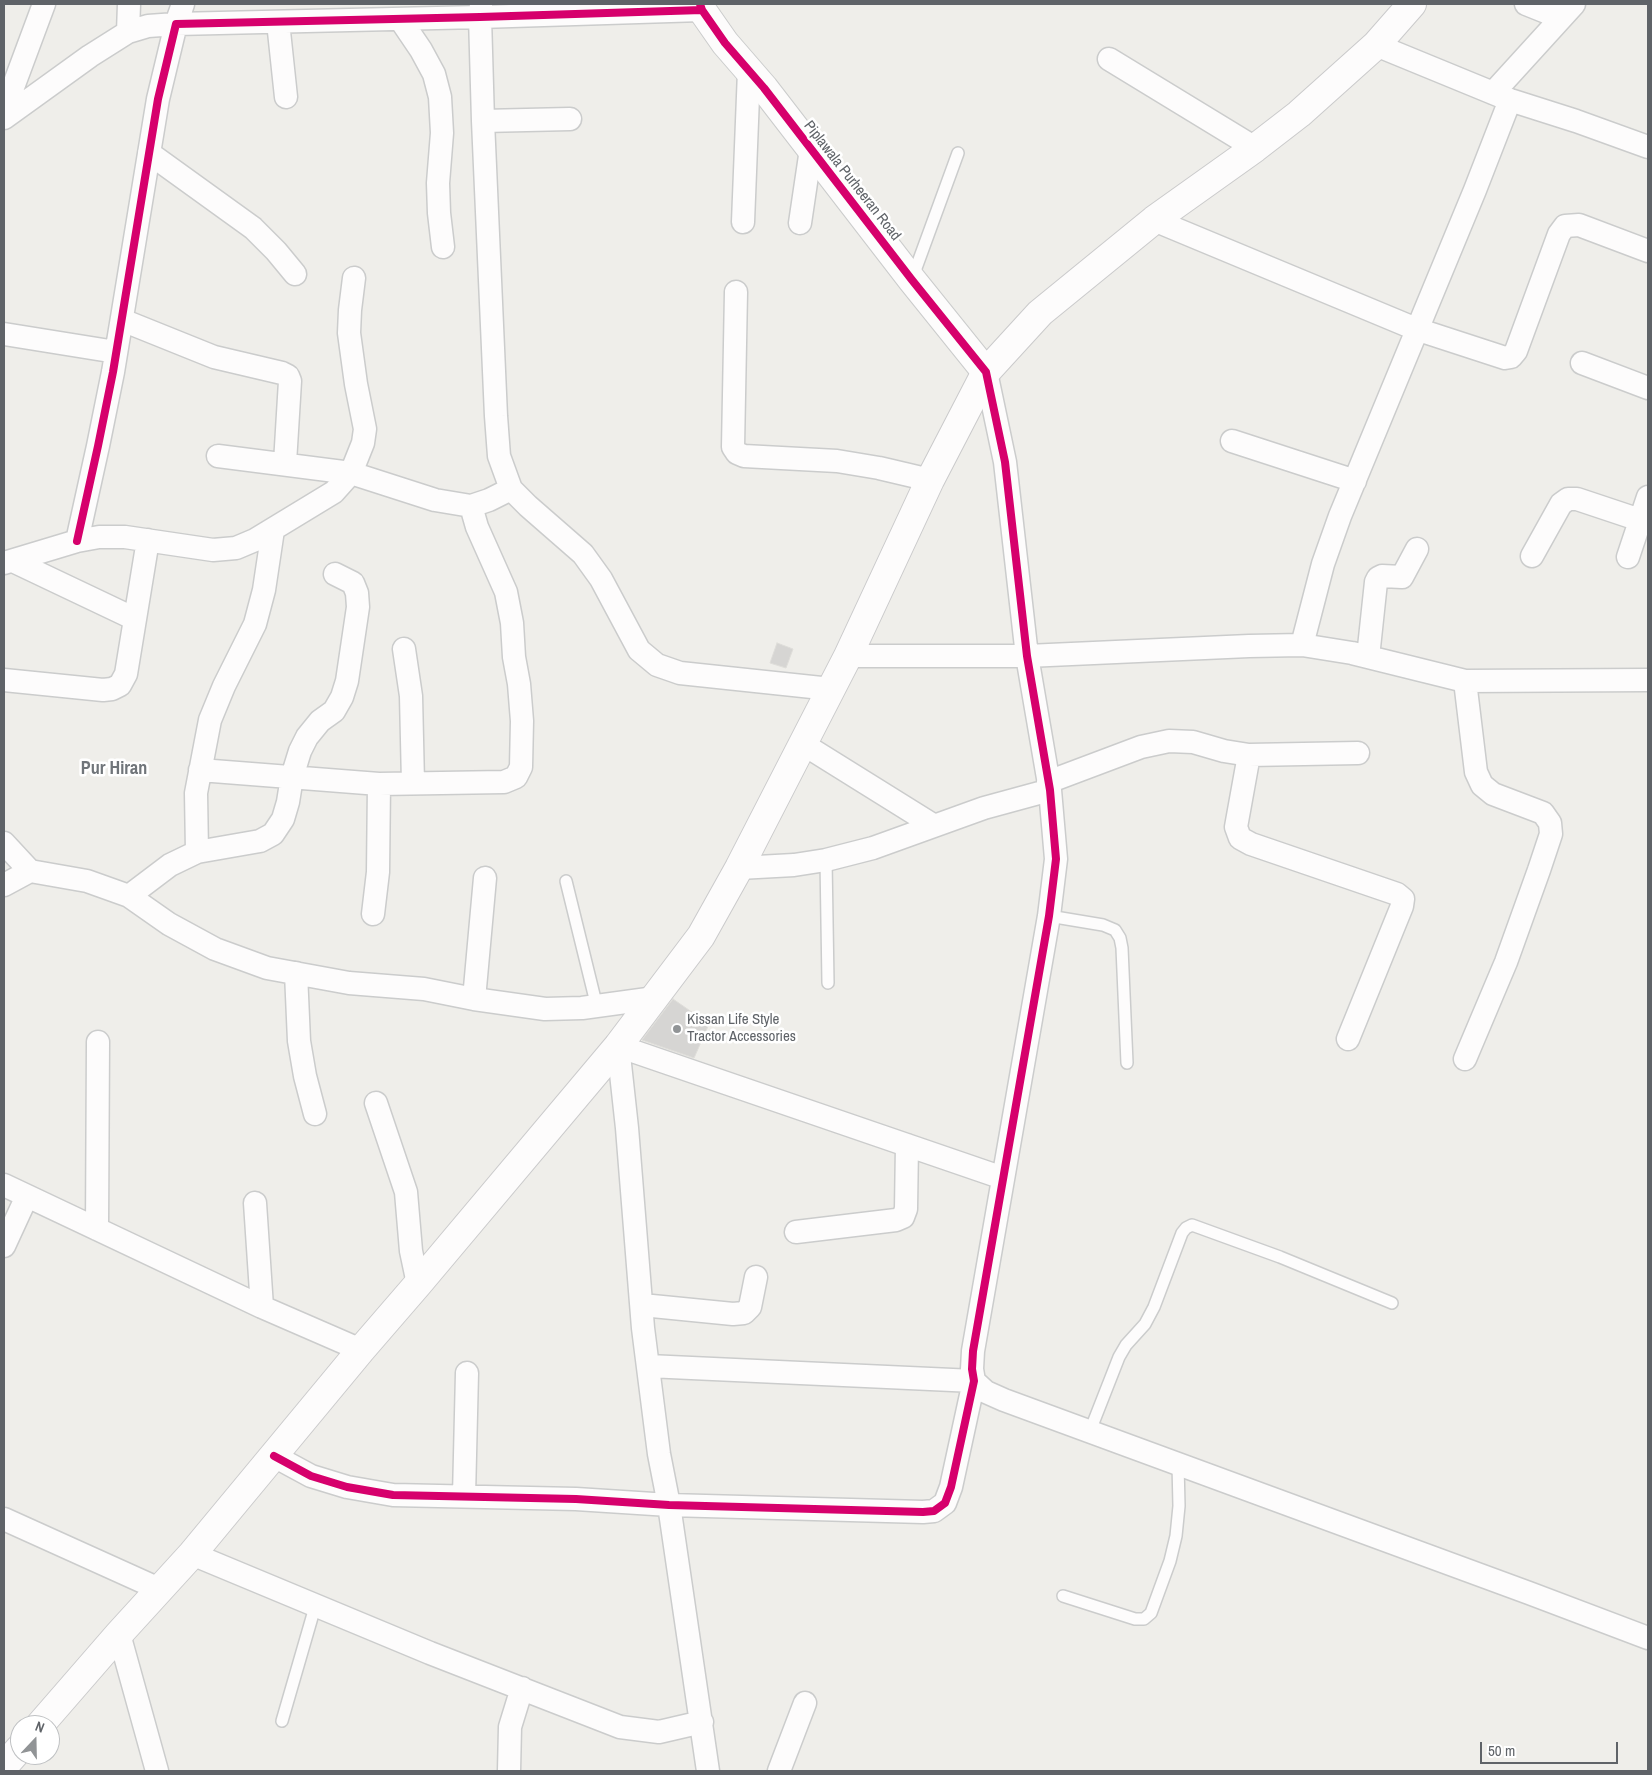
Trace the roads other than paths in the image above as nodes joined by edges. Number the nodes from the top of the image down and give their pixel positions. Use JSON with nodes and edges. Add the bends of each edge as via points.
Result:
{"nodes":[{"id":1,"x":44,"y":4,"type":"edge"},
{"id":2,"x":129,"y":4,"type":"edge"},
{"id":3,"x":1412,"y":4,"type":"edge"},
{"id":4,"x":1526,"y":4,"type":"edge"},
{"id":5,"x":701,"y":7,"type":"edge"},
{"id":6,"x":481,"y":11,"type":"edge"},
{"id":7,"x":1567,"y":11,"type":"edge"},
{"id":8,"x":298,"y":12,"type":"edge"},
{"id":9,"x":239,"y":13,"type":"edge"},
{"id":10,"x":179,"y":14,"type":"edge"},
{"id":11,"x":400,"y":19,"type":"junction"},
{"id":12,"x":278,"y":22,"type":"junction"},
{"id":13,"x":128,"y":32,"type":"junction"},
{"id":14,"x":1376,"y":45,"type":"junction"},
{"id":15,"x":1110,"y":59,"type":"dead end"},
{"id":16,"x":749,"y":71,"type":"junction"},
{"id":17,"x":286,"y":97,"type":"dead end"},
{"id":18,"x":1502,"y":97,"type":"junction"},
{"id":19,"x":9,"y":114,"type":"edge"},
{"id":20,"x":570,"y":119,"type":"dead end"},
{"id":21,"x":483,"y":121,"type":"junction"},
{"id":22,"x":1648,"y":147,"type":"edge"},
{"id":23,"x":1255,"y":148,"type":"junction"},
{"id":24,"x":811,"y":149,"type":"junction"},
{"id":25,"x":149,"y":153,"type":"junction"},
{"id":26,"x":958,"y":153,"type":"dead end"},
{"id":27,"x":1154,"y":220,"type":"junction"},
{"id":28,"x":743,"y":222,"type":"dead end"},
{"id":29,"x":800,"y":223,"type":"dead end"},
{"id":30,"x":444,"y":247,"type":"dead end"},
{"id":31,"x":1648,"y":252,"type":"edge"},
{"id":32,"x":295,"y":274,"type":"dead end"},
{"id":33,"x":354,"y":278,"type":"dead end"},
{"id":34,"x":912,"y":280,"type":"junction"},
{"id":35,"x":736,"y":292,"type":"dead end"},
{"id":36,"x":122,"y":320,"type":"junction"},
{"id":37,"x":1416,"y":329,"type":"junction"},
{"id":38,"x":4,"y":334,"type":"edge"},
{"id":39,"x":116,"y":352,"type":"junction"},
{"id":40,"x":1582,"y":363,"type":"dead end"},
{"id":41,"x":986,"y":372,"type":"junction"},
{"id":42,"x":1648,"y":388,"type":"edge"},
{"id":43,"x":1232,"y":441,"type":"dead end"},
{"id":44,"x":218,"y":456,"type":"dead end"},
{"id":45,"x":285,"y":463,"type":"junction"},
{"id":46,"x":350,"y":473,"type":"junction"},
{"id":47,"x":930,"y":480,"type":"junction"},
{"id":48,"x":1355,"y":481,"type":"junction"},
{"id":49,"x":511,"y":489,"type":"junction"},
{"id":50,"x":1648,"y":497,"type":"edge"},
{"id":51,"x":471,"y":506,"type":"junction"},
{"id":52,"x":1640,"y":520,"type":"junction"},
{"id":53,"x":273,"y":530,"type":"junction"},
{"id":54,"x":148,"y":540,"type":"junction"},
{"id":55,"x":77,"y":541,"type":"junction"},
{"id":56,"x":1417,"y":550,"type":"dead end"},
{"id":57,"x":1532,"y":556,"type":"dead end"},
{"id":58,"x":1628,"y":557,"type":"dead end"},
{"id":59,"x":8,"y":562,"type":"edge"},
{"id":60,"x":335,"y":574,"type":"dead end"},
{"id":61,"x":135,"y":619,"type":"junction"},
{"id":62,"x":1302,"y":645,"type":"junction"},
{"id":63,"x":404,"y":649,"type":"dead end"},
{"id":64,"x":848,"y":656,"type":"junction"},
{"id":65,"x":1028,"y":656,"type":"junction"},
{"id":66,"x":1368,"y":657,"type":"junction"},
{"id":67,"x":4,"y":680,"type":"edge"},
{"id":68,"x":1648,"y":680,"type":"edge"},
{"id":69,"x":1465,"y":681,"type":"junction"},
{"id":70,"x":831,"y":689,"type":"junction"},
{"id":71,"x":803,"y":744,"type":"junction"},
{"id":72,"x":1358,"y":753,"type":"dead end"},
{"id":73,"x":1250,"y":755,"type":"junction"},
{"id":74,"x":200,"y":770,"type":"junction"},
{"id":75,"x":292,"y":777,"type":"junction"},
{"id":76,"x":413,"y":783,"type":"junction"},
{"id":77,"x":379,"y":784,"type":"junction"},
{"id":78,"x":1049,"y":786,"type":"junction"},
{"id":79,"x":933,"y":825,"type":"junction"},
{"id":80,"x":4,"y":843,"type":"edge"},
{"id":81,"x":197,"y":852,"type":"junction"},
{"id":82,"x":826,"y":860,"type":"junction"},
{"id":83,"x":739,"y":868,"type":"junction"},
{"id":84,"x":30,"y":871,"type":"junction"},
{"id":85,"x":485,"y":878,"type":"dead end"},
{"id":86,"x":566,"y":881,"type":"dead end"},
{"id":87,"x":4,"y":886,"type":"edge"},
{"id":88,"x":129,"y":896,"type":"junction"},
{"id":89,"x":373,"y":914,"type":"dead end"},
{"id":90,"x":1049,"y":916,"type":"junction"},
{"id":91,"x":296,"y":973,"type":"junction"},
{"id":92,"x":828,"y":983,"type":"dead end"},
{"id":93,"x":655,"y":998,"type":"junction"},
{"id":94,"x":474,"y":999,"type":"junction"},
{"id":95,"x":597,"y":1007,"type":"junction"},
{"id":96,"x":1348,"y":1039,"type":"dead end"},
{"id":97,"x":98,"y":1042,"type":"dead end"},
{"id":98,"x":618,"y":1046,"type":"junction"},
{"id":99,"x":1465,"y":1059,"type":"dead end"},
{"id":100,"x":1127,"y":1063,"type":"dead end"},
{"id":101,"x":376,"y":1103,"type":"dead end"},
{"id":102,"x":315,"y":1114,"type":"dead end"},
{"id":103,"x":907,"y":1145,"type":"junction"},
{"id":104,"x":1003,"y":1178,"type":"junction"},
{"id":105,"x":4,"y":1185,"type":"edge"},
{"id":106,"x":27,"y":1196,"type":"junction"},
{"id":107,"x":255,"y":1203,"type":"dead end"},
{"id":108,"x":96,"y":1229,"type":"junction"},
{"id":109,"x":796,"y":1232,"type":"dead end"},
{"id":110,"x":4,"y":1246,"type":"edge"},
{"id":111,"x":756,"y":1277,"type":"dead end"},
{"id":112,"x":418,"y":1284,"type":"junction"},
{"id":113,"x":1392,"y":1303,"type":"dead end"},
{"id":114,"x":642,"y":1305,"type":"junction"},
{"id":115,"x":262,"y":1307,"type":"junction"},
{"id":116,"x":361,"y":1350,"type":"junction"},
{"id":117,"x":648,"y":1366,"type":"junction"},
{"id":118,"x":467,"y":1373,"type":"dead end"},
{"id":119,"x":974,"y":1381,"type":"junction"},
{"id":120,"x":1090,"y":1431,"type":"junction"},
{"id":121,"x":274,"y":1456,"type":"junction"},
{"id":122,"x":1178,"y":1464,"type":"junction"},
{"id":123,"x":464,"y":1496,"type":"junction"},
{"id":124,"x":669,"y":1505,"type":"junction"},
{"id":125,"x":4,"y":1519,"type":"edge"},
{"id":126,"x":192,"y":1554,"type":"junction"},
{"id":127,"x":159,"y":1589,"type":"junction"},
{"id":128,"x":1063,"y":1596,"type":"dead end"},
{"id":129,"x":315,"y":1607,"type":"junction"},
{"id":130,"x":118,"y":1634,"type":"junction"},
{"id":131,"x":1648,"y":1638,"type":"edge"},
{"id":132,"x":522,"y":1688,"type":"junction"},
{"id":133,"x":805,"y":1703,"type":"dead end"},
{"id":134,"x":49,"y":1715,"type":"edge"},
{"id":135,"x":282,"y":1721,"type":"dead end"},
{"id":136,"x":702,"y":1722,"type":"junction"},
{"id":137,"x":157,"y":1771,"type":"edge"},
{"id":138,"x":509,"y":1771,"type":"edge"},
{"id":139,"x":708,"y":1771,"type":"edge"},
{"id":140,"x":779,"y":1771,"type":"edge"}],
"edges":[{"from":1,"to":19,"type":"street","via":[[12,90]]},
{"from":2,"to":13,"type":"street"},
{"from":3,"to":14,"type":"main road"},
{"from":4,"to":7,"type":"street"},
{"from":5,"to":6,"type":"street"},
{"from":5,"to":16,"type":"main road","name":"Piplawala Purheeran Road"},
{"from":6,"to":11,"type":"street"},
{"from":6,"to":21,"type":"street"},
{"from":7,"to":18,"type":"street"},
{"from":8,"to":11,"type":"street"},
{"from":8,"to":12,"type":"street"},
{"from":9,"to":10,"type":"street"},
{"from":9,"to":12,"type":"street"},
{"from":10,"to":13,"type":"street"},
{"from":10,"to":25,"type":"street","via":[[158,99]]},
{"from":11,"to":30,"type":"street","via":[[434,74],[440,97],[442,133],[438,183]]},
{"from":12,"to":17,"type":"street"},
{"from":13,"to":19,"type":"street"},
{"from":14,"to":18,"type":"street"},
{"from":14,"to":23,"type":"main road","via":[[1299,114]]},
{"from":15,"to":23,"type":"street"},
{"from":16,"to":24,"type":"main road","name":"Piplawala Purheeran Road"},
{"from":16,"to":28,"type":"street"},
{"from":18,"to":22,"type":"street"},
{"from":18,"to":37,"type":"street","via":[[1475,190]]},
{"from":20,"to":21,"type":"street"},
{"from":21,"to":49,"type":"street","via":[[499,456]]},
{"from":23,"to":27,"type":"main road"},
{"from":24,"to":29,"type":"street"},
{"from":24,"to":34,"type":"main road","name":"Piplawala Purheeran Road"},
{"from":25,"to":32,"type":"street","via":[[253,228]]},
{"from":25,"to":36,"type":"street"},
{"from":26,"to":34,"type":"lane"},
{"from":27,"to":37,"type":"street"},
{"from":27,"to":41,"type":"main road","via":[[1040,313]]},
{"from":31,"to":37,"type":"street","via":[[1579,225],[1566,226],[1559,234],[1511,357],[1505,358]]},
{"from":33,"to":46,"type":"street","via":[[349,333],[365,429],[363,443]]},
{"from":34,"to":41,"type":"main road","name":"Piplawala Purheeran Road"},
{"from":35,"to":47,"type":"street","via":[[733,447],[737,453],[837,461]]},
{"from":36,"to":39,"type":"street"},
{"from":36,"to":45,"type":"street","via":[[214,356],[288,376]]},
{"from":37,"to":48,"type":"street"},
{"from":38,"to":39,"type":"street"},
{"from":39,"to":55,"type":"street"},
{"from":40,"to":42,"type":"street"},
{"from":41,"to":47,"type":"main road"},
{"from":41,"to":65,"type":"street","via":[[1005,462]]},
{"from":43,"to":48,"type":"street"},
{"from":44,"to":45,"type":"street"},
{"from":45,"to":46,"type":"street"},
{"from":46,"to":51,"type":"street","via":[[435,500]]},
{"from":46,"to":53,"type":"street","via":[[334,492]]},
{"from":47,"to":64,"type":"main road"},
{"from":48,"to":62,"type":"street","via":[[1323,564]]},
{"from":49,"to":51,"type":"street"},
{"from":49,"to":70,"type":"street","via":[[584,554],[639,650],[657,665],[680,673]]},
{"from":50,"to":52,"type":"street"},
{"from":51,"to":76,"type":"street","via":[[508,600],[522,720],[521,767],[516,777],[504,782]]},
{"from":52,"to":57,"type":"street","via":[[1578,499],[1568,499]]},
{"from":52,"to":58,"type":"street"},
{"from":53,"to":54,"type":"street","via":[[236,548],[213,550]]},
{"from":53,"to":74,"type":"street","via":[[255,624],[210,720]]},
{"from":54,"to":55,"type":"street","via":[[99,537]]},
{"from":54,"to":61,"type":"street"},
{"from":55,"to":59,"type":"street"},
{"from":56,"to":66,"type":"street","via":[[1402,577],[1382,576],[1376,582]]},
{"from":59,"to":61,"type":"street"},
{"from":60,"to":75,"type":"street","via":[[353,583],[357,593],[358,607],[346,681],[334,711],[320,721],[307,737]]},
{"from":61,"to":67,"type":"street","via":[[126,674],[120,685],[112,690]]},
{"from":62,"to":65,"type":"street"},
{"from":62,"to":66,"type":"street"},
{"from":63,"to":76,"type":"street","via":[[411,696]]},
{"from":64,"to":65,"type":"street"},
{"from":64,"to":70,"type":"main road"},
{"from":65,"to":78,"type":"street"},
{"from":66,"to":69,"type":"street"},
{"from":68,"to":69,"type":"street"},
{"from":69,"to":99,"type":"street","via":[[1476,772],[1482,785],[1493,794],[1543,813],[1550,823],[1550,834],[1539,870],[1506,962]]},
{"from":70,"to":71,"type":"main road"},
{"from":71,"to":79,"type":"street"},
{"from":71,"to":83,"type":"main road"},
{"from":72,"to":73,"type":"street"},
{"from":73,"to":78,"type":"street","via":[[1193,742],[1169,741],[1141,747]]},
{"from":73,"to":96,"type":"street","via":[[1236,827],[1240,838],[1397,894],[1403,899]]},
{"from":74,"to":75,"type":"street"},
{"from":74,"to":81,"type":"street","via":[[196,793]]},
{"from":75,"to":77,"type":"street"},
{"from":75,"to":81,"type":"street","via":[[283,819],[273,834],[260,841]]},
{"from":76,"to":77,"type":"street"},
{"from":77,"to":89,"type":"street","via":[[378,872]]},
{"from":78,"to":79,"type":"street"},
{"from":78,"to":90,"type":"street","via":[[1056,859]]},
{"from":79,"to":82,"type":"street","via":[[873,848]]},
{"from":80,"to":84,"type":"street"},
{"from":81,"to":88,"type":"street","via":[[170,865]]},
{"from":82,"to":83,"type":"street"},
{"from":82,"to":92,"type":"lane"},
{"from":83,"to":93,"type":"main road","via":[[701,936]]},
{"from":84,"to":87,"type":"street"},
{"from":84,"to":88,"type":"street","via":[[87,881]]},
{"from":85,"to":94,"type":"street"},
{"from":86,"to":95,"type":"lane"},
{"from":88,"to":91,"type":"street","via":[[169,924],[215,949],[267,968]]},
{"from":90,"to":100,"type":"lane","via":[[1103,925],[1114,930],[1120,938]]},
{"from":90,"to":104,"type":"street"},
{"from":91,"to":94,"type":"street"},
{"from":91,"to":102,"type":"street","via":[[299,1041]]},
{"from":93,"to":95,"type":"street"},
{"from":93,"to":98,"type":"main road"},
{"from":94,"to":95,"type":"street","via":[[545,1009]]},
{"from":97,"to":108,"type":"street"},
{"from":98,"to":103,"type":"street"},
{"from":98,"to":112,"type":"main road"},
{"from":98,"to":114,"type":"street"},
{"from":101,"to":112,"type":"street","via":[[406,1192],[411,1251]]},
{"from":103,"to":104,"type":"street"},
{"from":103,"to":109,"type":"street","via":[[906,1209],[903,1217]]},
{"from":104,"to":119,"type":"street","via":[[973,1351]]},
{"from":105,"to":106,"type":"street"},
{"from":106,"to":108,"type":"street"},
{"from":106,"to":110,"type":"street"},
{"from":107,"to":115,"type":"street"},
{"from":108,"to":115,"type":"street"},
{"from":111,"to":114,"type":"street","via":[[750,1307],[744,1313]]},
{"from":112,"to":116,"type":"main road"},
{"from":113,"to":120,"type":"lane","via":[[1192,1225],[1182,1233],[1145,1324],[1119,1357]]},
{"from":114,"to":117,"type":"street"},
{"from":115,"to":116,"type":"street"},
{"from":116,"to":121,"type":"main road"},
{"from":117,"to":119,"type":"street"},
{"from":117,"to":124,"type":"street","via":[[658,1454]]},
{"from":118,"to":123,"type":"street"},
{"from":119,"to":120,"type":"street","via":[[986,1392],[1004,1400]]},
{"from":119,"to":124,"type":"street","via":[[951,1486],[945,1503],[934,1511]]},
{"from":120,"to":122,"type":"street"},
{"from":121,"to":123,"type":"street","via":[[310,1476],[347,1488],[393,1495]]},
{"from":121,"to":126,"type":"main road"},
{"from":122,"to":128,"type":"lane","via":[[1176,1536],[1151,1613],[1144,1619],[1135,1619]]},
{"from":122,"to":131,"type":"street"},
{"from":123,"to":124,"type":"street"},
{"from":124,"to":136,"type":"street"},
{"from":125,"to":127,"type":"street"},
{"from":126,"to":127,"type":"main road"},
{"from":126,"to":129,"type":"street"},
{"from":127,"to":130,"type":"main road"},
{"from":129,"to":132,"type":"street"},
{"from":129,"to":135,"type":"lane"},
{"from":130,"to":134,"type":"main road"},
{"from":130,"to":137,"type":"street"},
{"from":132,"to":136,"type":"street","via":[[620,1726],[659,1732]]},
{"from":132,"to":138,"type":"street","via":[[510,1726]]},
{"from":133,"to":140,"type":"street"},
{"from":136,"to":139,"type":"street"}]}
